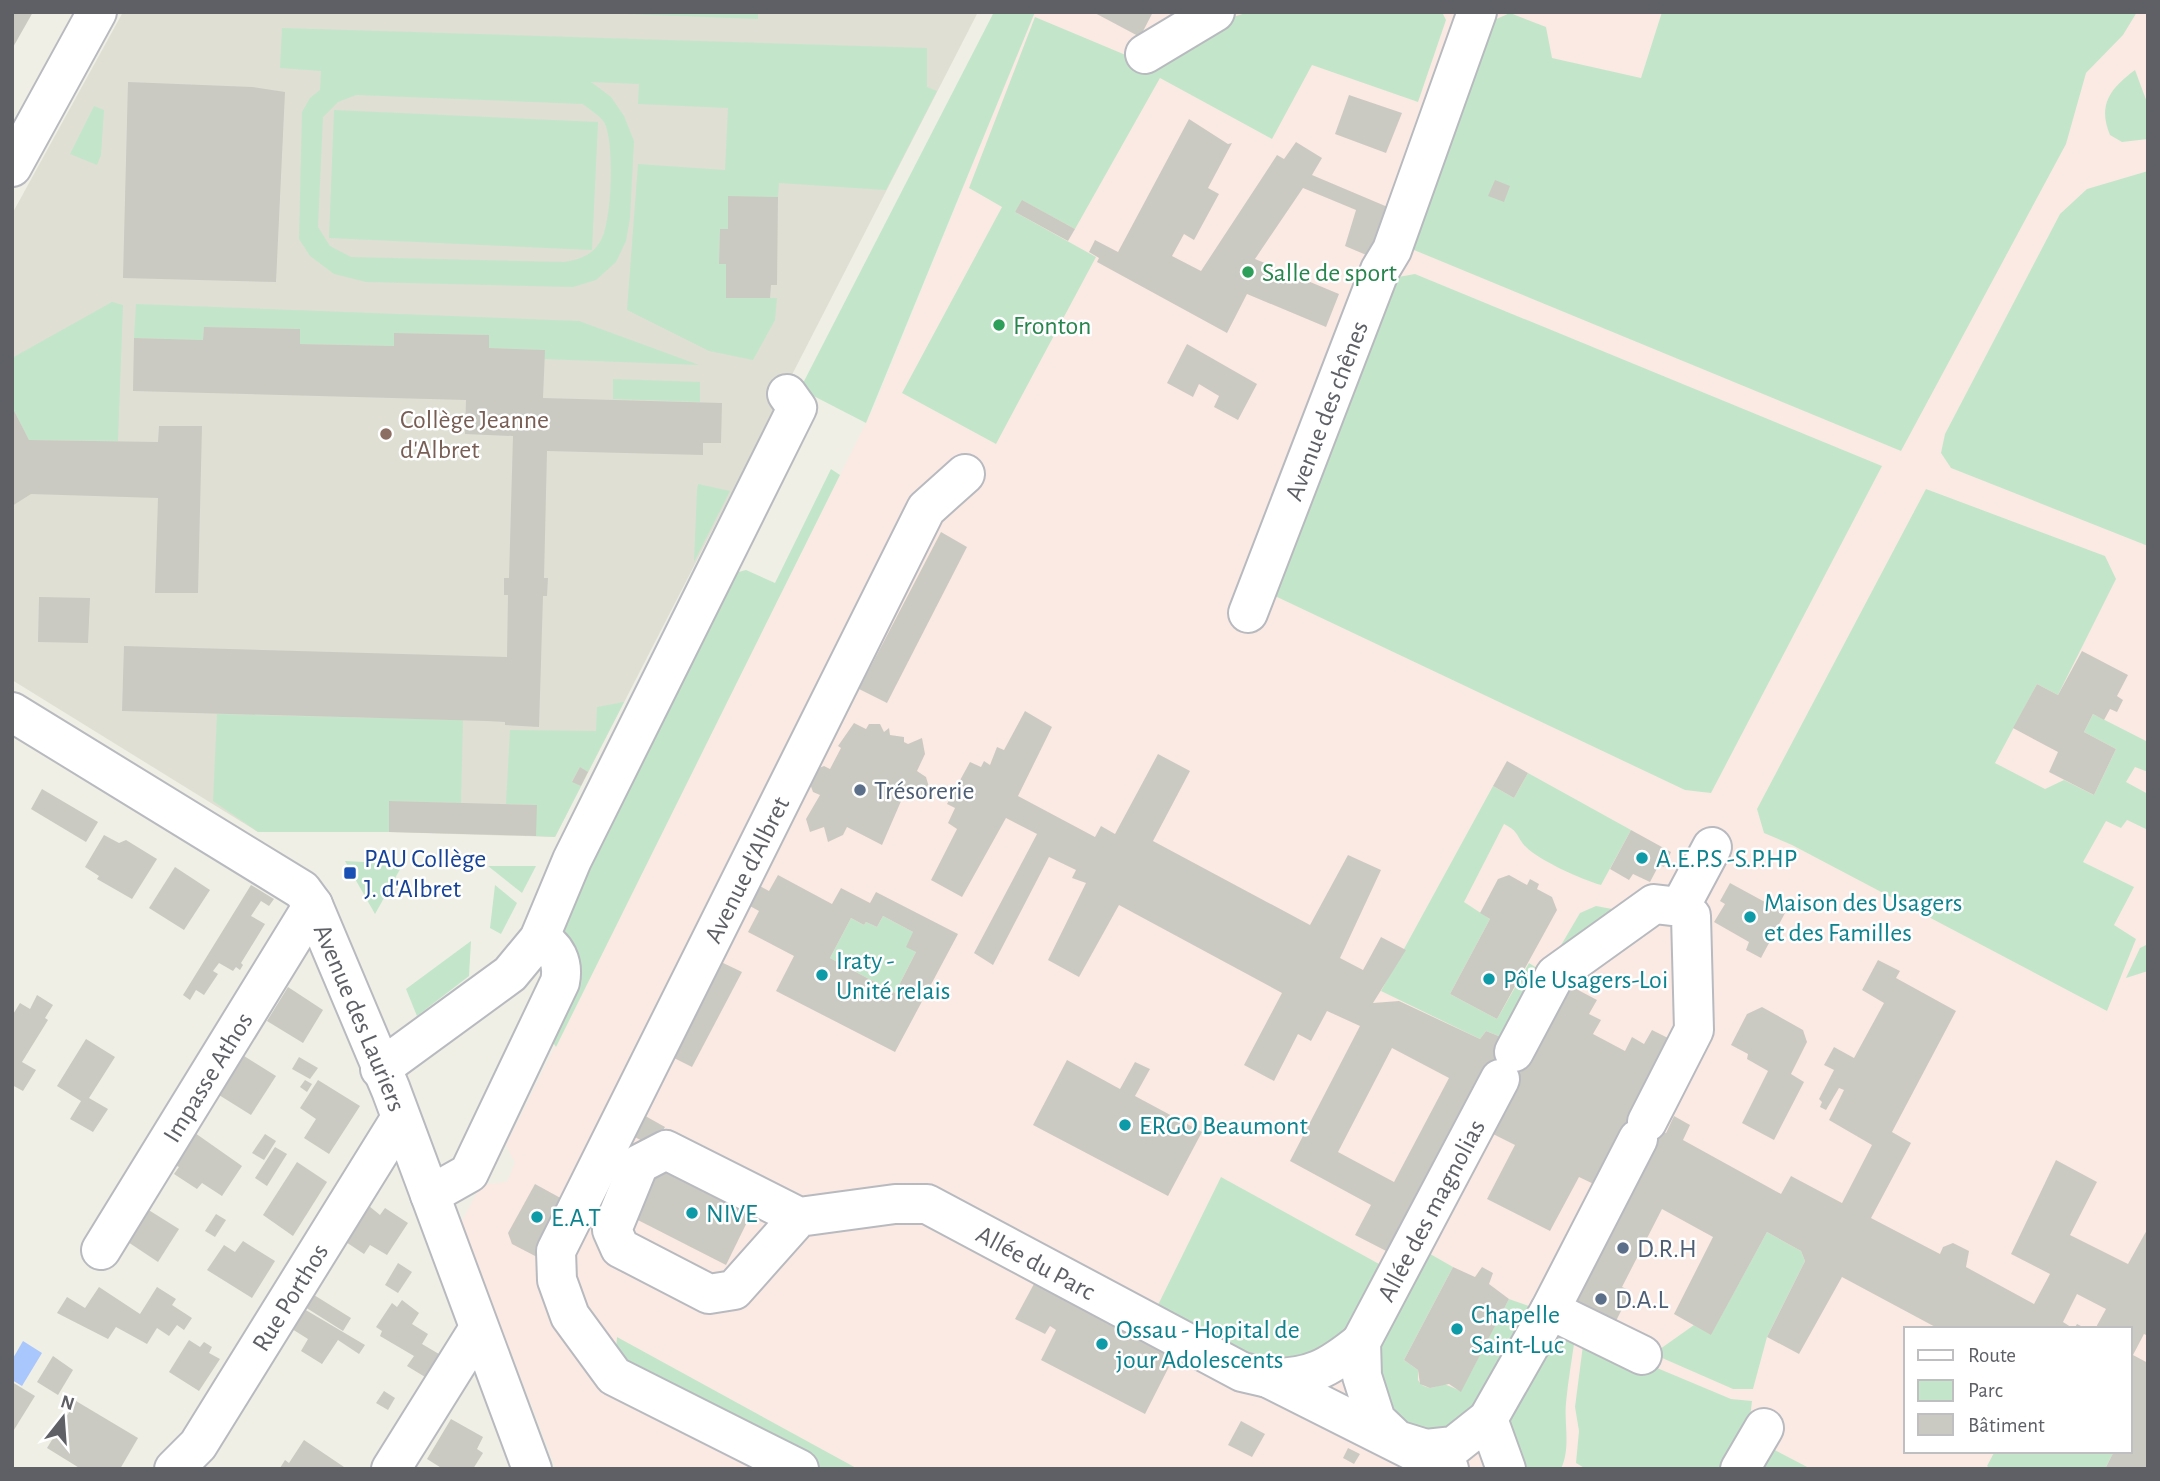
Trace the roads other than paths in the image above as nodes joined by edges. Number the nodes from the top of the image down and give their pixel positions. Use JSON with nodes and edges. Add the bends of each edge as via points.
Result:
{"nodes":[{"id":1,"x":97,"y":12,"type":"edge"},
{"id":2,"x":1215,"y":12,"type":"edge"},
{"id":3,"x":1477,"y":12,"type":"edge"},
{"id":4,"x":1146,"y":54,"type":"dead end"},
{"id":5,"x":12,"y":167,"type":"edge"},
{"id":6,"x":787,"y":394,"type":"dead end"},
{"id":7,"x":965,"y":474,"type":"dead end"},
{"id":8,"x":1248,"y":613,"type":"dead end"},
{"id":9,"x":12,"y":712,"type":"edge"},
{"id":10,"x":1712,"y":847,"type":"dead end"},
{"id":11,"x":313,"y":905,"type":"junction"},
{"id":12,"x":1680,"y":907,"type":"junction"},
{"id":13,"x":539,"y":939,"type":"junction"},
{"id":14,"x":380,"y":1069,"type":"junction"},
{"id":15,"x":400,"y":1119,"type":"junction"},
{"id":16,"x":430,"y":1195,"type":"junction"},
{"id":17,"x":799,"y":1217,"type":"junction"},
{"id":18,"x":102,"y":1250,"type":"dead end"},
{"id":19,"x":1556,"y":1298,"type":"junction"},
{"id":20,"x":479,"y":1328,"type":"junction"},
{"id":21,"x":1361,"y":1342,"type":"junction"},
{"id":22,"x":1642,"y":1355,"type":"dead end"},
{"id":23,"x":1268,"y":1378,"type":"junction"},
{"id":24,"x":1488,"y":1419,"type":"junction"},
{"id":25,"x":1764,"y":1428,"type":"dead end"},
{"id":26,"x":1389,"y":1454,"type":"edge"},
{"id":27,"x":174,"y":1469,"type":"edge"},
{"id":28,"x":391,"y":1469,"type":"edge"},
{"id":29,"x":532,"y":1469,"type":"edge"},
{"id":30,"x":799,"y":1469,"type":"edge"},
{"id":31,"x":1449,"y":1469,"type":"edge"},
{"id":32,"x":1506,"y":1469,"type":"edge"},
{"id":33,"x":1740,"y":1469,"type":"edge"}],
"edges":[{"from":1,"to":5,"type":"street"},
{"from":2,"to":4,"type":"street"},
{"from":3,"to":8,"type":"street","name":"Avenue des chênes","via":[[1392,250],[1380,270]]},
{"from":6,"to":13,"type":"street","via":[[797,408],[572,860]]},
{"from":7,"to":30,"type":"street","name":"Avenue d'Albret","via":[[926,509],[556,1251],[557,1280],[570,1316],[614,1376]]},
{"from":9,"to":11,"type":"street","name":"Avenue des Lauriers","via":[[302,890]]},
{"from":10,"to":12,"type":"street"},
{"from":11,"to":14,"type":"street","name":"Avenue des Lauriers"},
{"from":11,"to":18,"type":"street","name":"Impasse Athos"},
{"from":12,"to":19,"type":"street","via":[[1691,916],[1694,1030]]},
{"from":12,"to":21,"type":"street","name":"Allée des magnolias","via":[[1654,904],[1555,975]]},
{"from":13,"to":14,"type":"street","via":[[510,974]]},
{"from":13,"to":16,"type":"street","via":[[555,952],[562,972],[560,982],[469,1173]]},
{"from":14,"to":15,"type":"street","name":"Avenue des Lauriers"},
{"from":15,"to":16,"type":"street","name":"Avenue des Lauriers"},
{"from":15,"to":27,"type":"street","name":"Rue Porthos","via":[[198,1445]]},
{"from":16,"to":20,"type":"street","name":"Avenue des Lauriers"},
{"from":17,"to":17,"type":"street","via":[[666,1150],[639,1164],[612,1230],[620,1248],[709,1294],[734,1290]]},
{"from":17,"to":23,"type":"street","name":"Allée du Parc","via":[[927,1204],[1242,1372]]},
{"from":19,"to":22,"type":"street"},
{"from":19,"to":24,"type":"street"},
{"from":20,"to":28,"type":"street"},
{"from":20,"to":29,"type":"street","name":"Avenue des Lauriers"},
{"from":21,"to":23,"type":"street","via":[[1333,1365],[1297,1378]]},
{"from":21,"to":26,"type":"street","via":[[1363,1376]]},
{"from":23,"to":26,"type":"street","name":"Allée du Parc"},
{"from":24,"to":26,"type":"street","via":[[1454,1446]]},
{"from":24,"to":32,"type":"street"},
{"from":25,"to":33,"type":"street"},
{"from":26,"to":31,"type":"street","name":"Allée du Parc"}]}
